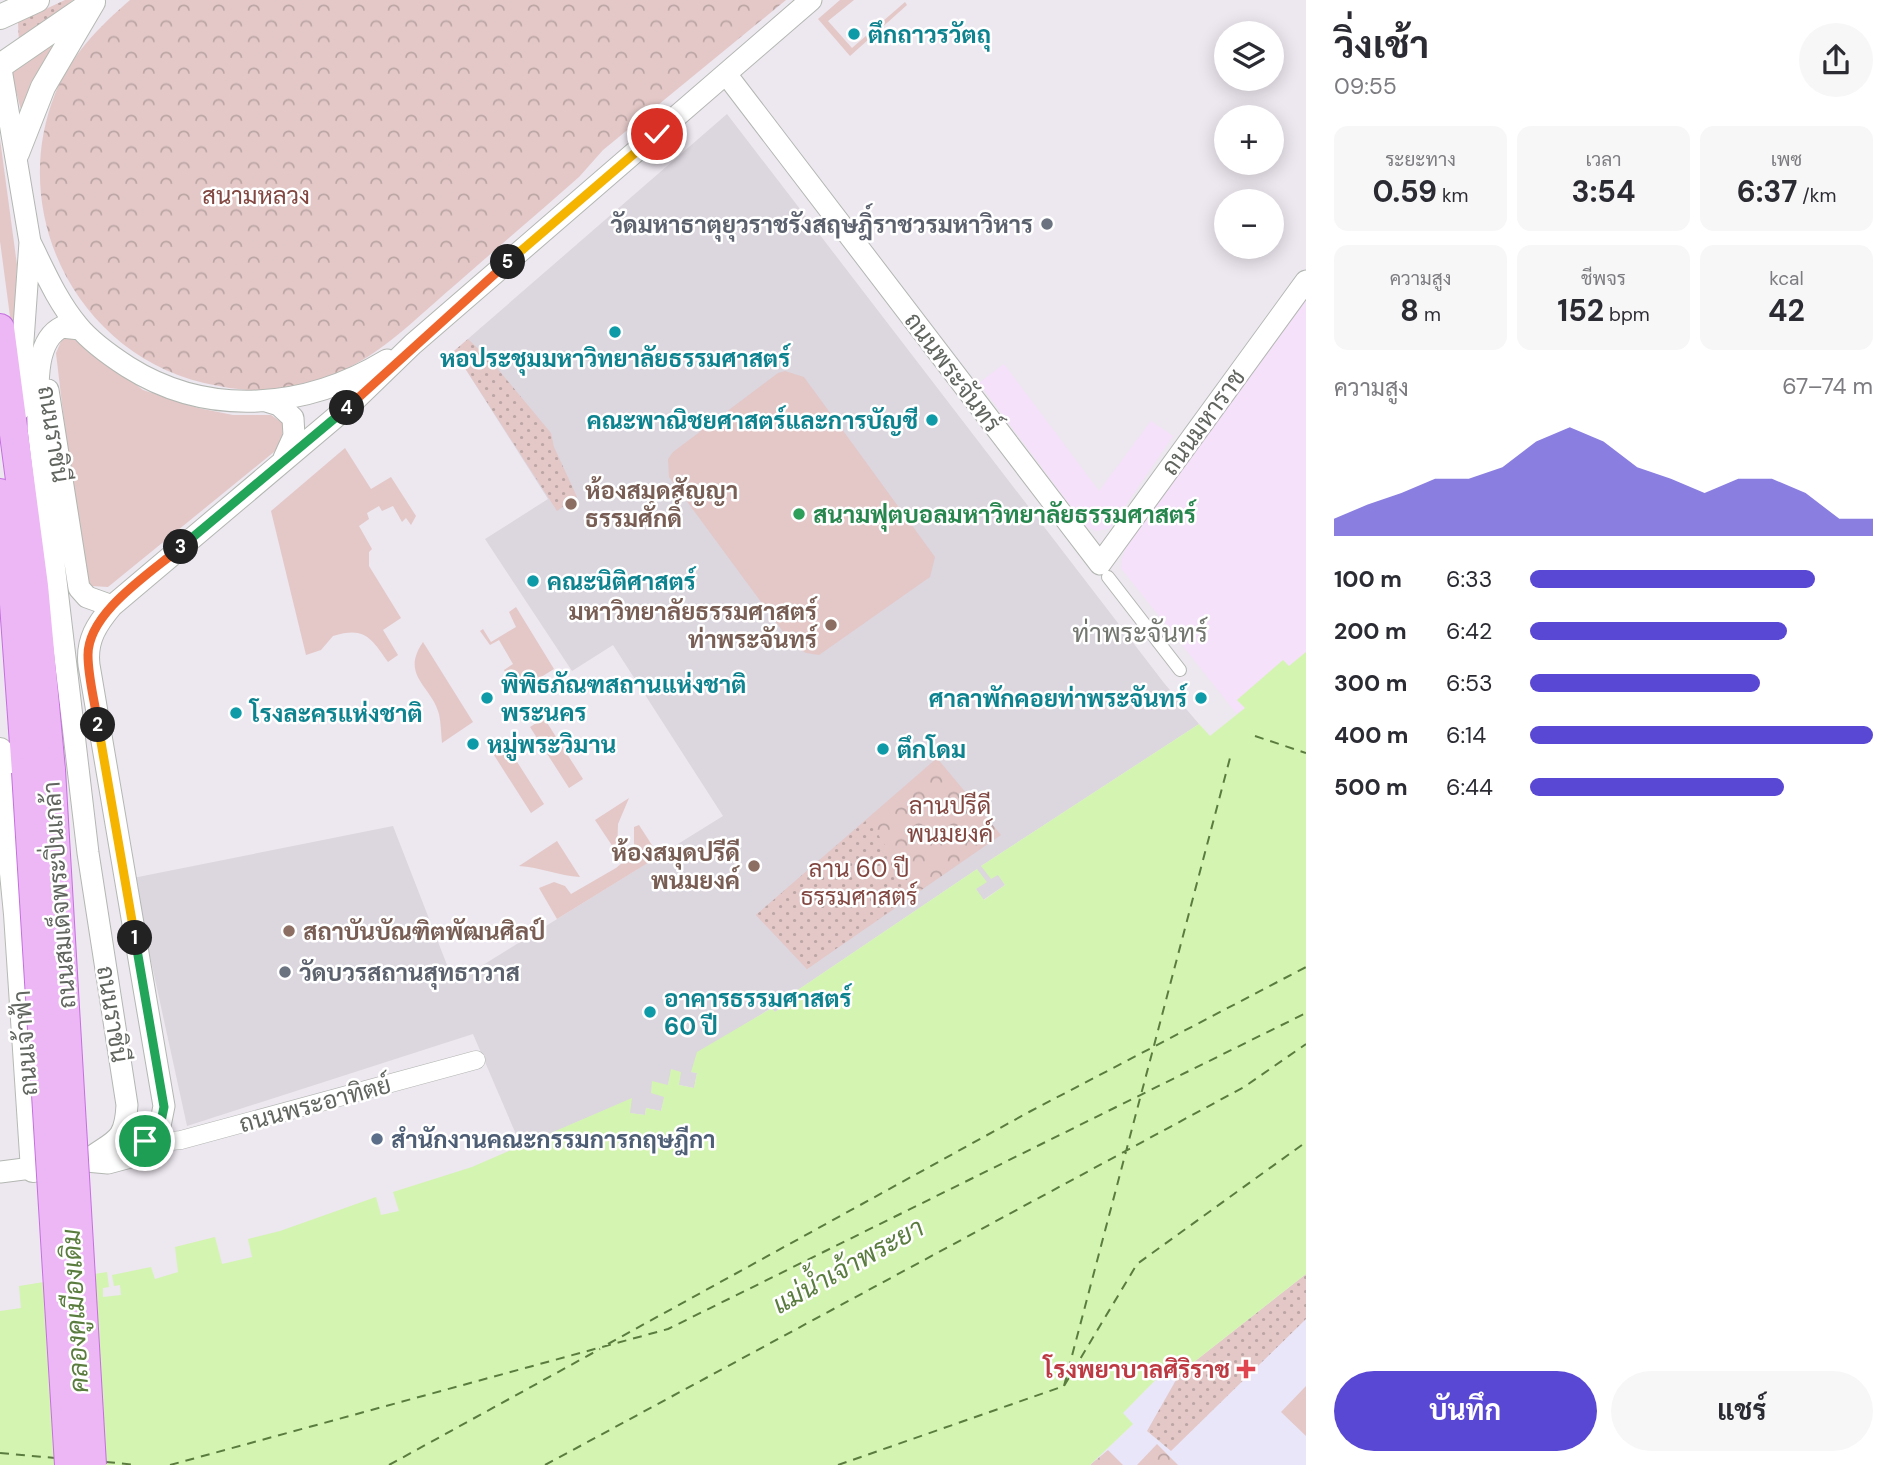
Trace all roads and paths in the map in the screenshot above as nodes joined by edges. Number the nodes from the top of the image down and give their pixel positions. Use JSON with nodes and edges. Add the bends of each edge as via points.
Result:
{"nodes":[{"id":1,"x":37,"y":0,"type":"edge"},
{"id":2,"x":811,"y":0,"type":"edge"},
{"id":3,"x":94,"y":1,"type":"edge"},
{"id":4,"x":0,"y":17,"type":"edge"},
{"id":5,"x":0,"y":65,"type":"edge"},
{"id":6,"x":726,"y":74,"type":"junction"},
{"id":7,"x":17,"y":153,"type":"junction"},
{"id":8,"x":30,"y":243,"type":"junction"},
{"id":9,"x":1306,"y":281,"type":"edge"},
{"id":10,"x":0,"y":328,"type":"edge"},
{"id":11,"x":80,"y":329,"type":"junction"},
{"id":12,"x":414,"y":344,"type":"junction"},
{"id":13,"x":41,"y":359,"type":"junction"},
{"id":14,"x":266,"y":401,"type":"junction"},
{"id":15,"x":15,"y":439,"type":"junction"},
{"id":16,"x":282,"y":463,"type":"junction"},
{"id":17,"x":0,"y":493,"type":"edge"},
{"id":18,"x":1104,"y":570,"type":"junction"},
{"id":19,"x":112,"y":606,"type":"junction"},
{"id":20,"x":1180,"y":670,"type":"dead end"},
{"id":21,"x":0,"y":750,"type":"edge"},
{"id":22,"x":39,"y":771,"type":"junction"},
{"id":23,"x":4,"y":826,"type":"edge"},
{"id":24,"x":476,"y":1060,"type":"dead end"},
{"id":25,"x":126,"y":1129,"type":"junction"},
{"id":26,"x":156,"y":1137,"type":"junction"},
{"id":27,"x":82,"y":1161,"type":"junction"},
{"id":28,"x":41,"y":1168,"type":"junction"},
{"id":29,"x":0,"y":1172,"type":"edge"},
{"id":30,"x":69,"y":1465,"type":"edge"},
{"id":31,"x":92,"y":1465,"type":"edge"}],
"edges":[{"from":1,"to":4,"type":"main road"},
{"from":2,"to":6,"type":"street"},
{"from":3,"to":5,"type":"main road"},
{"from":3,"to":7,"type":"main road","via":[[43,87]]},
{"from":5,"to":7,"type":"street","name":"ถนนราชินี"},
{"from":6,"to":12,"type":"street"},
{"from":6,"to":18,"type":"street","name":"ถนนพระจันทร์"},
{"from":7,"to":8,"type":"street","name":"ถนนราชินี"},
{"from":8,"to":11,"type":"street","via":[[58,299]]},
{"from":8,"to":15,"type":"street","name":"ถนนราชินี"},
{"from":9,"to":18,"type":"street","name":"ถนนมหาราช"},
{"from":10,"to":15,"type":"main road","name":"ถนนสมเด็จพระปิ่นเกล้า"},
{"from":11,"to":13,"type":"street","via":[[55,330]]},
{"from":11,"to":14,"type":"street","via":[[114,358],[159,386],[218,401]]},
{"from":12,"to":14,"type":"street","via":[[348,381]]},
{"from":12,"to":16,"type":"street"},
{"from":13,"to":19,"type":"street","name":"ถนนราชินี","via":[[79,588],[86,597]]},
{"from":13,"to":25,"type":"street","name":"ถนนราชินี","via":[[38,428],[88,853],[127,1105]]},
{"from":14,"to":16,"type":"street","via":[[279,405],[293,418],[294,436]]},
{"from":15,"to":22,"type":"main road","name":"ถนนสมเด็จพระปิ่นเกล้า"},
{"from":16,"to":19,"type":"street"},
{"from":17,"to":22,"type":"main road","name":"ถนนสมเด็จพระปิ่นเกล้า"},
{"from":18,"to":20,"type":"street","name":"ถนนพระจันทร์"},
{"from":19,"to":26,"type":"street","name":"ถนนราชินี","via":[[93,632],[88,654],[164,1107]]},
{"from":21,"to":23,"type":"main road","name":"ถนนเจ้าฟ้า"},
{"from":22,"to":30,"type":"main road","name":"ถนนสมเด็จพระปิ่นเกล้า","bridge":true},
{"from":22,"to":31,"type":"main road","name":"ถนนสมเด็จพระปิ่นเกล้า","bridge":true},
{"from":23,"to":28,"type":"main road","name":"ถนนเจ้าฟ้า"},
{"from":24,"to":26,"type":"street","name":"ถนนพระอาทิตย์","via":[[181,1140]]},
{"from":25,"to":26,"type":"street"},
{"from":25,"to":27,"type":"street"},
{"from":26,"to":27,"type":"street","name":"ถนนพระอาทิตย์","via":[[134,1156],[108,1163]]},
{"from":27,"to":28,"type":"street","name":"ถนนพระอาทิตย์","bridge":true},
{"from":28,"to":29,"type":"street","name":"ถนนพระอาทิตย์"}]}
